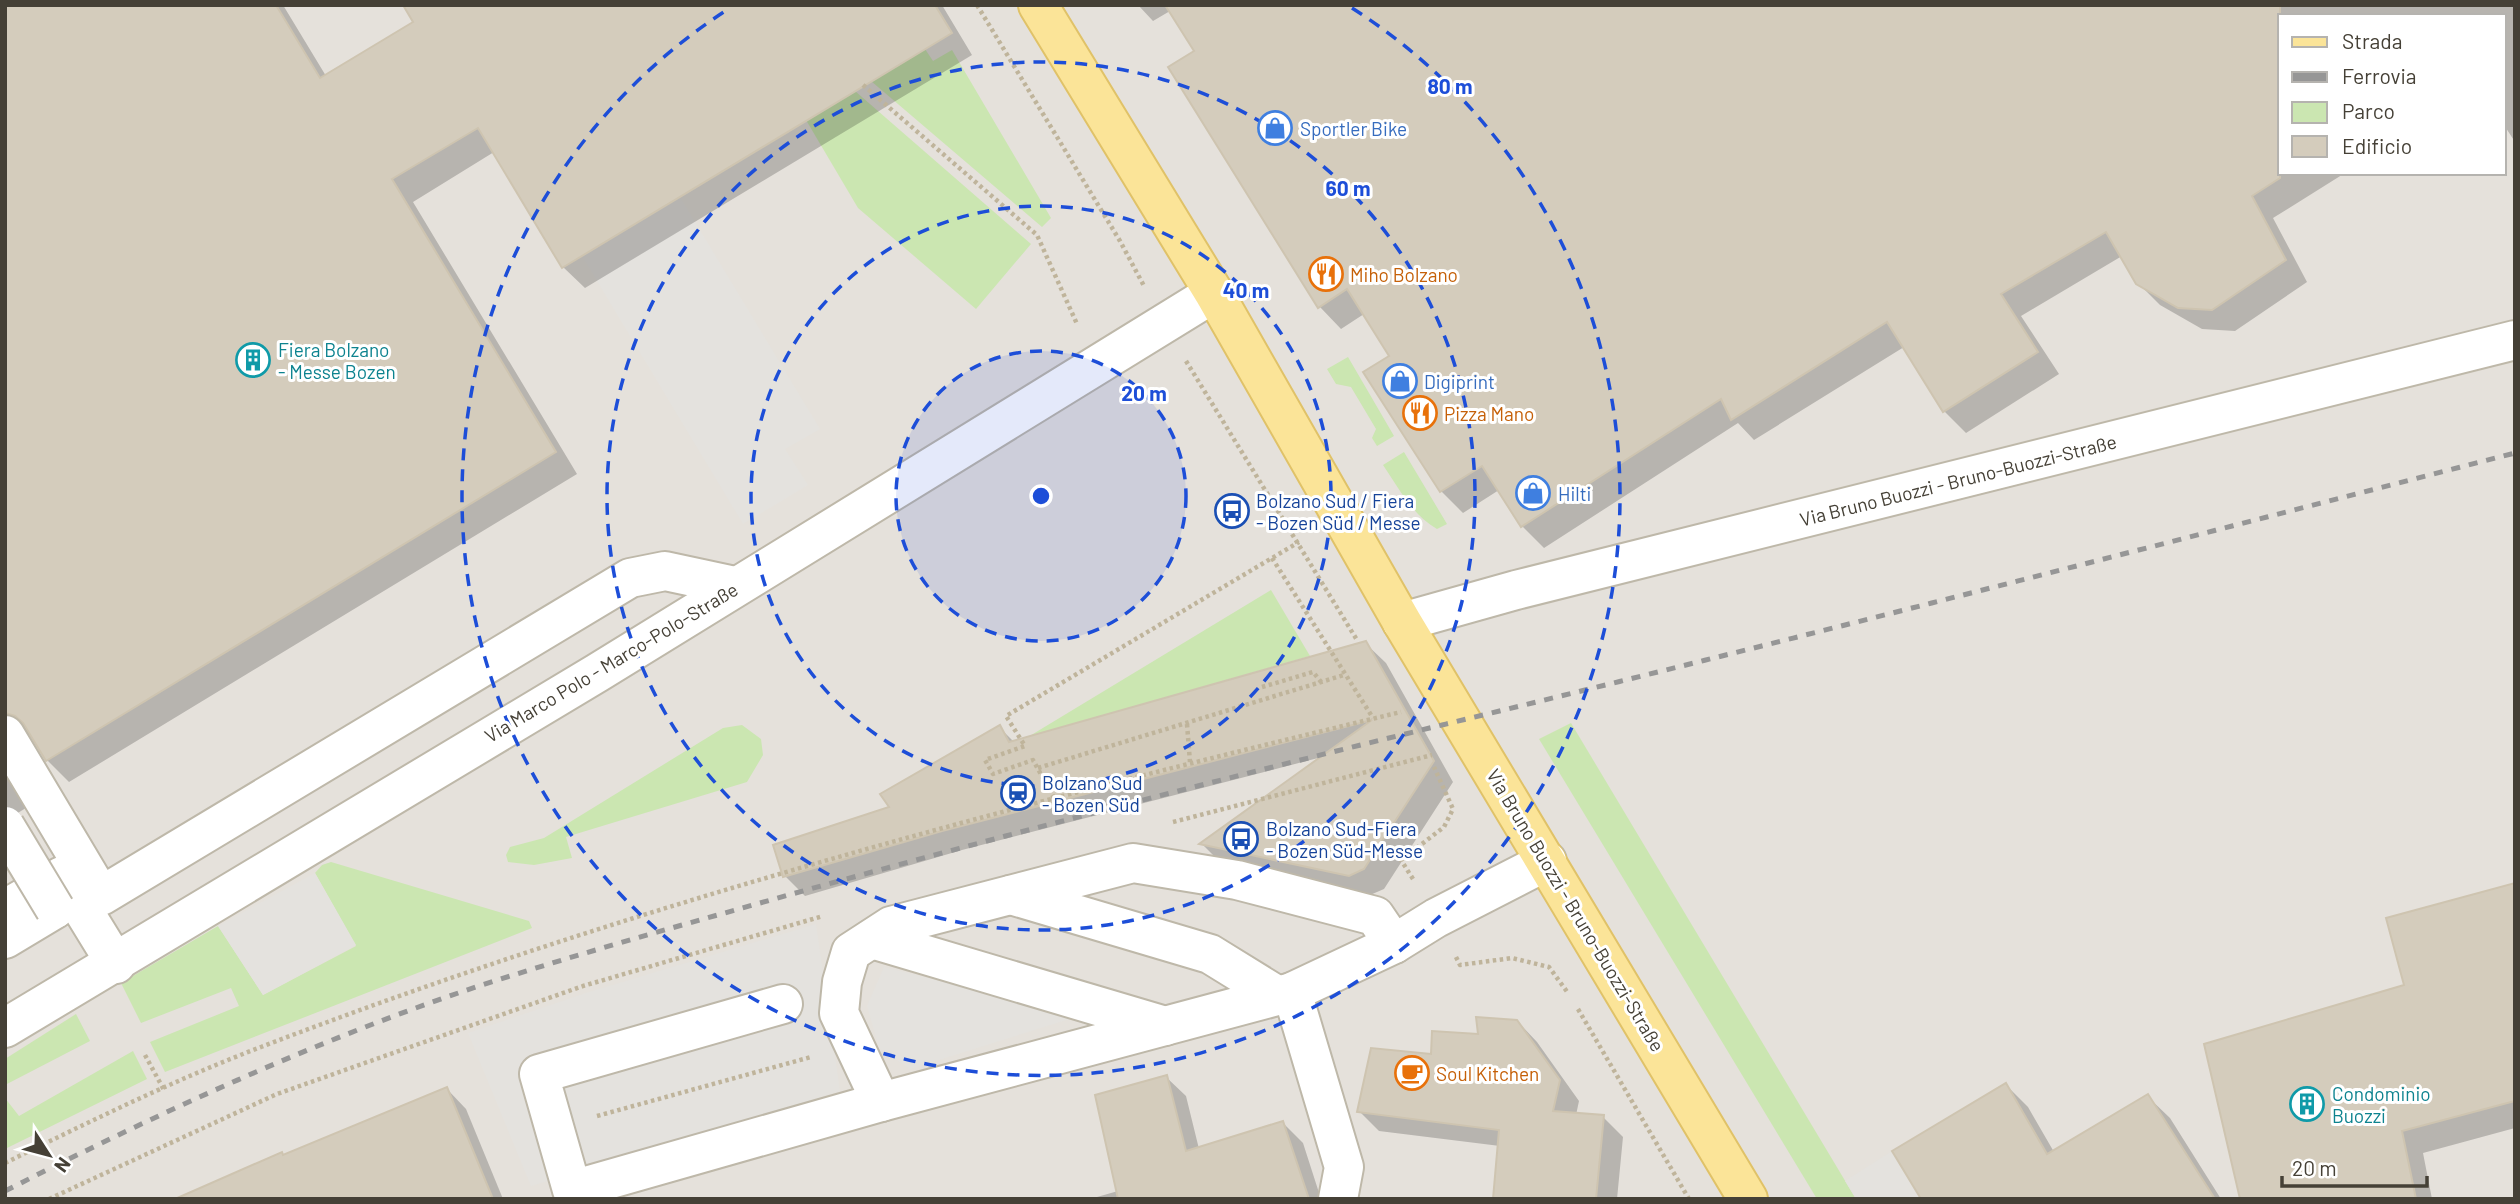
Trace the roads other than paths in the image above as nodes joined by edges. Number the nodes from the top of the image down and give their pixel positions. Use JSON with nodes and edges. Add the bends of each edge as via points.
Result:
{"nodes":[{"id":1,"x":1038,"y":5,"type":"edge"},
{"id":2,"x":1214,"y":293,"type":"junction"},
{"id":3,"x":2515,"y":341,"type":"edge"},
{"id":4,"x":736,"y":586,"type":"junction"},
{"id":5,"x":1402,"y":622,"type":"junction"},
{"id":6,"x":5,"y":735,"type":"edge"},
{"id":7,"x":5,"y":826,"type":"edge"},
{"id":8,"x":1547,"y":861,"type":"junction"},
{"id":9,"x":59,"y":892,"type":"junction"},
{"id":10,"x":1011,"y":895,"type":"junction"},
{"id":11,"x":5,"y":909,"type":"edge"},
{"id":12,"x":5,"y":939,"type":"edge"},
{"id":13,"x":872,"y":939,"type":"junction"},
{"id":14,"x":1394,"y":944,"type":"junction"},
{"id":15,"x":116,"y":964,"type":"junction"},
{"id":16,"x":1285,"y":994,"type":"junction"},
{"id":17,"x":783,"y":1004,"type":"dead end"},
{"id":18,"x":1164,"y":1026,"type":"junction"},
{"id":19,"x":5,"y":1028,"type":"edge"},
{"id":20,"x":881,"y":1102,"type":"junction"},
{"id":21,"x":1338,"y":1199,"type":"edge"},
{"id":22,"x":1748,"y":1199,"type":"edge"}],
"edges":[{"from":1,"to":2,"type":"main road","name":"Via Bruno Buozzi - Bruno-Buozzi-Straße"},
{"from":2,"to":4,"type":"street","name":"Via Marco Polo - Marco-Polo-Straße"},
{"from":2,"to":5,"type":"main road","name":"Via Bruno Buozzi - Bruno-Buozzi-Straße"},
{"from":3,"to":5,"type":"street","name":"Via Bruno Buozzi - Bruno-Buozzi-Straße"},
{"from":4,"to":6,"type":"street","via":[[665,571],[630,578],[101,896]]},
{"from":4,"to":15,"type":"street","name":"Via Marco Polo - Marco-Polo-Straße"},
{"from":5,"to":8,"type":"main road","name":"Via Bruno Buozzi - Bruno-Buozzi-Straße"},
{"from":7,"to":9,"type":"street","bridge":true},
{"from":8,"to":14,"type":"street"},
{"from":8,"to":22,"type":"main road","name":"Via Bruno Buozzi - Bruno-Buozzi-Straße"},
{"from":9,"to":11,"type":"street"},
{"from":9,"to":12,"type":"street"},
{"from":9,"to":15,"type":"street"},
{"from":10,"to":13,"type":"street","via":[[891,926]]},
{"from":10,"to":14,"type":"street","via":[[1133,863],[1237,880],[1375,916]]},
{"from":10,"to":16,"type":"street","via":[[1210,954]]},
{"from":13,"to":18,"type":"street"},
{"from":13,"to":20,"type":"street","via":[[851,953],[839,1013]]},
{"from":14,"to":16,"type":"street"},
{"from":15,"to":19,"type":"street","name":"Via Marco Polo - Marco-Polo-Straße"},
{"from":16,"to":18,"type":"street"},
{"from":16,"to":21,"type":"street","via":[[1344,1167]]},
{"from":17,"to":20,"type":"street","via":[[539,1074],[572,1190]]},
{"from":18,"to":20,"type":"street"}]}
